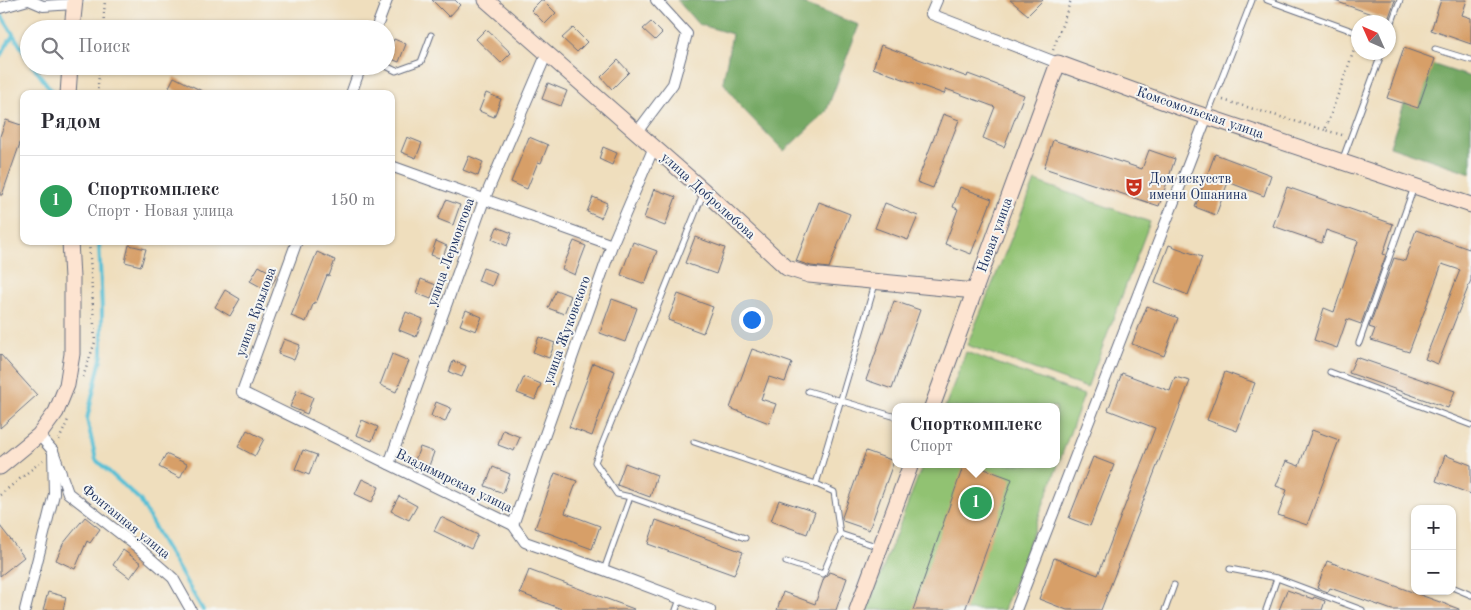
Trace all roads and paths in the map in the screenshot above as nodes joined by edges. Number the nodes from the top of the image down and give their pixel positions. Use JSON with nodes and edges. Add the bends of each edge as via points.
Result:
{"nodes":[{"id":1,"x":29,"y":0,"type":"edge"},
{"id":2,"x":105,"y":0,"type":"edge"},
{"id":3,"x":387,"y":0,"type":"edge"},
{"id":4,"x":486,"y":0,"type":"edge"},
{"id":5,"x":656,"y":0,"type":"edge"},
{"id":6,"x":937,"y":0,"type":"edge"},
{"id":7,"x":1071,"y":0,"type":"edge"},
{"id":8,"x":1252,"y":0,"type":"edge"},
{"id":9,"x":1267,"y":0,"type":"edge"},
{"id":10,"x":1400,"y":0,"type":"edge"},
{"id":11,"x":74,"y":2,"type":"edge"},
{"id":12,"x":0,"y":8,"type":"edge"},
{"id":13,"x":1395,"y":15,"type":"edge"},
{"id":14,"x":73,"y":20,"type":"edge"},
{"id":15,"x":103,"y":20,"type":"edge"},
{"id":16,"x":379,"y":20,"type":"edge"},
{"id":17,"x":1351,"y":30,"type":"edge"},
{"id":18,"x":431,"y":35,"type":"dead end"},
{"id":19,"x":1435,"y":49,"type":"dead end"},
{"id":20,"x":547,"y":53,"type":"junction"},
{"id":21,"x":1351,"y":58,"type":"edge"},
{"id":22,"x":1379,"y":60,"type":"edge"},
{"id":23,"x":1471,"y":60,"type":"edge"},
{"id":24,"x":1058,"y":63,"type":"junction"},
{"id":25,"x":395,"y":70,"type":"edge"},
{"id":26,"x":69,"y":75,"type":"edge"},
{"id":27,"x":99,"y":75,"type":"edge"},
{"id":28,"x":358,"y":75,"type":"edge"},
{"id":29,"x":68,"y":90,"type":"edge"},
{"id":30,"x":97,"y":90,"type":"edge"},
{"id":31,"x":352,"y":90,"type":"edge"},
{"id":32,"x":1214,"y":97,"type":"junction"},
{"id":33,"x":1206,"y":116,"type":"junction"},
{"id":34,"x":1325,"y":130,"type":"junction"},
{"id":35,"x":637,"y":132,"type":"junction"},
{"id":36,"x":1351,"y":138,"type":"junction"},
{"id":37,"x":654,"y":147,"type":"junction"},
{"id":38,"x":1342,"y":162,"type":"junction"},
{"id":39,"x":395,"y":167,"type":"edge"},
{"id":40,"x":1414,"y":186,"type":"junction"},
{"id":41,"x":704,"y":191,"type":"junction"},
{"id":42,"x":484,"y":200,"type":"junction"},
{"id":43,"x":1471,"y":205,"type":"edge"},
{"id":44,"x":70,"y":245,"type":"edge"},
{"id":45,"x":295,"y":245,"type":"edge"},
{"id":46,"x":612,"y":245,"type":"junction"},
{"id":47,"x":876,"y":281,"type":"junction"},
{"id":48,"x":975,"y":291,"type":"junction"},
{"id":49,"x":1359,"y":343,"type":"dead end"},
{"id":50,"x":1330,"y":372,"type":"dead end"},
{"id":51,"x":808,"y":391,"type":"dead end"},
{"id":52,"x":242,"y":392,"type":"joint"},
{"id":53,"x":840,"y":400,"type":"junction"},
{"id":54,"x":933,"y":403,"type":"edge"},
{"id":55,"x":892,"y":416,"type":"edge"},
{"id":56,"x":1471,"y":425,"type":"edge"},
{"id":57,"x":39,"y":435,"type":"junction"},
{"id":58,"x":694,"y":442,"type":"dead end"},
{"id":59,"x":53,"y":451,"type":"junction"},
{"id":60,"x":389,"y":464,"type":"junction"},
{"id":61,"x":0,"y":466,"type":"edge"},
{"id":62,"x":910,"y":468,"type":"edge"},
{"id":63,"x":816,"y":484,"type":"junction"},
{"id":64,"x":630,"y":497,"type":"junction"},
{"id":65,"x":513,"y":525,"type":"junction"},
{"id":66,"x":840,"y":534,"type":"junction"},
{"id":67,"x":745,"y":538,"type":"dead end"},
{"id":68,"x":880,"y":548,"type":"junction"},
{"id":69,"x":786,"y":562,"type":"dead end"},
{"id":70,"x":604,"y":570,"type":"junction"},
{"id":71,"x":1230,"y":570,"type":"dead end"},
{"id":72,"x":1277,"y":578,"type":"junction"},
{"id":73,"x":1174,"y":585,"type":"dead end"},
{"id":74,"x":1456,"y":589,"type":"edge"},
{"id":75,"x":1471,"y":595,"type":"edge"},
{"id":76,"x":680,"y":598,"type":"junction"},
{"id":77,"x":25,"y":610,"type":"edge"},
{"id":78,"x":191,"y":610,"type":"edge"},
{"id":79,"x":676,"y":610,"type":"edge"},
{"id":80,"x":710,"y":610,"type":"edge"},
{"id":81,"x":857,"y":610,"type":"edge"},
{"id":82,"x":1016,"y":610,"type":"edge"},
{"id":83,"x":1165,"y":610,"type":"edge"},
{"id":84,"x":1266,"y":610,"type":"edge"},
{"id":85,"x":1362,"y":610,"type":"edge"}],
"edges":[{"from":1,"to":11,"type":"street","via":[[43,6]]},
{"from":1,"to":12,"type":"street"},
{"from":2,"to":15,"type":"path"},
{"from":3,"to":16,"type":"street"},
{"from":4,"to":20,"type":"street","name":"улица Добролюбова"},
{"from":5,"to":35,"type":"street","via":[[687,34],[673,84]]},
{"from":6,"to":24,"type":"street","name":"Комсомольская улица","via":[[932,14]]},
{"from":7,"to":24,"type":"path","via":[[1052,50]]},
{"from":8,"to":32,"type":"lane"},
{"from":9,"to":17,"type":"lane"},
{"from":10,"to":13,"type":"lane"},
{"from":11,"to":14,"type":"street"},
{"from":18,"to":25,"type":"lane","via":[[422,62]]},
{"from":19,"to":23,"type":"lane"},
{"from":20,"to":35,"type":"street","name":"улица Добролюбова"},
{"from":20,"to":42,"type":"street","name":"улица Лермонтова"},
{"from":21,"to":34,"type":"path"},
{"from":22,"to":36,"type":"lane"},
{"from":24,"to":33,"type":"street","name":"Комсомольская улица"},
{"from":24,"to":48,"type":"street","name":"Новая улица"},
{"from":26,"to":29,"type":"street"},
{"from":27,"to":30,"type":"path"},
{"from":28,"to":31,"type":"street"},
{"from":32,"to":33,"type":"lane"},
{"from":32,"to":34,"type":"path"},
{"from":33,"to":38,"type":"street","name":"Комсомольская улица"},
{"from":33,"to":82,"type":"street"},
{"from":34,"to":36,"type":"path"},
{"from":35,"to":37,"type":"street","name":"улица Добролюбова"},
{"from":36,"to":38,"type":"lane"},
{"from":37,"to":41,"type":"street","name":"улица Добролюбова"},
{"from":37,"to":46,"type":"street","name":"улица Жуковского"},
{"from":38,"to":40,"type":"street","name":"Комсомольская улица"},
{"from":39,"to":42,"type":"street"},
{"from":40,"to":43,"type":"street","name":"Комсомольская улица"},
{"from":40,"to":49,"type":"lane"},
{"from":41,"to":47,"type":"street","name":"улица Добролюбова","via":[[787,268],[809,275]]},
{"from":41,"to":64,"type":"lane","via":[[595,462],[618,494]]},
{"from":42,"to":46,"type":"street"},
{"from":42,"to":60,"type":"street","name":"улица Лермонтова"},
{"from":44,"to":57,"type":"street","via":[[72,354],[67,384],[56,412]]},
{"from":45,"to":52,"type":"street","name":"улица Крылова"},
{"from":46,"to":65,"type":"street","name":"улица Жуковского"},
{"from":47,"to":48,"type":"street","name":"улица Добролюбова"},
{"from":47,"to":53,"type":"lane"},
{"from":48,"to":54,"type":"street","name":"Новая улица"},
{"from":50,"to":56,"type":"lane"},
{"from":51,"to":53,"type":"lane"},
{"from":52,"to":60,"type":"street","name":"Владимирская улица"},
{"from":53,"to":55,"type":"lane"},
{"from":53,"to":63,"type":"lane"},
{"from":57,"to":59,"type":"street"},
{"from":57,"to":61,"type":"street"},
{"from":58,"to":63,"type":"lane"},
{"from":59,"to":77,"type":"street","via":[[54,494]]},
{"from":59,"to":78,"type":"street","name":"Фонтанная улица","via":[[68,493],[173,578]]},
{"from":60,"to":65,"type":"street","name":"Владимирская улица"},
{"from":62,"to":68,"type":"street"},
{"from":63,"to":66,"type":"lane","via":[[834,492]]},
{"from":64,"to":67,"type":"lane"},
{"from":64,"to":70,"type":"lane"},
{"from":65,"to":70,"type":"street","name":"Владимирская улица","via":[[526,542]]},
{"from":66,"to":68,"type":"lane"},
{"from":66,"to":69,"type":"lane","via":[[823,574]]},
{"from":68,"to":81,"type":"street"},
{"from":70,"to":76,"type":"street","name":"Владимирская улица"},
{"from":71,"to":72,"type":"lane"},
{"from":72,"to":84,"type":"lane"},
{"from":72,"to":85,"type":"lane"},
{"from":73,"to":83,"type":"lane"},
{"from":74,"to":75,"type":"lane"},
{"from":76,"to":79,"type":"lane"},
{"from":76,"to":80,"type":"street","name":"Владимирская улица"}]}
